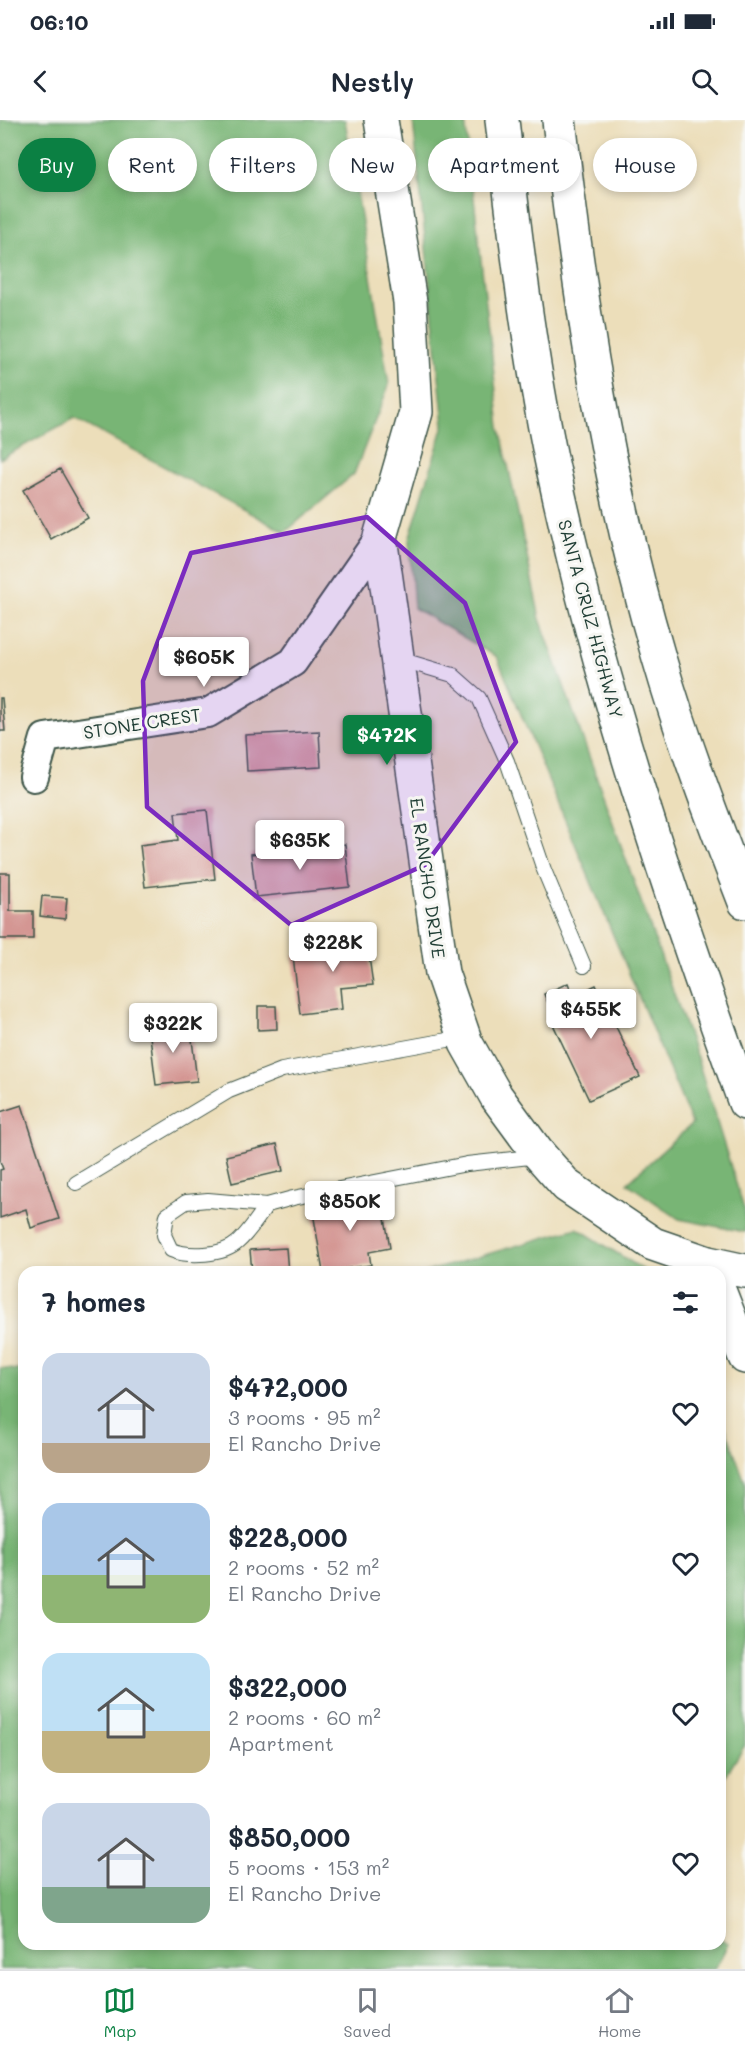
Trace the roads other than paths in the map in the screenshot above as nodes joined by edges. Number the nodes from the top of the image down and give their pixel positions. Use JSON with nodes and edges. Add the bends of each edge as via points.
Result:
{"nodes":[{"id":1,"x":381,"y":120,"type":"edge"},
{"id":2,"x":502,"y":120,"type":"edge"},
{"id":3,"x":559,"y":120,"type":"edge"},
{"id":4,"x":380,"y":537,"type":"junction"},
{"id":5,"x":397,"y":659,"type":"junction"},
{"id":6,"x":34,"y":777,"type":"dead end"},
{"id":7,"x":745,"y":902,"type":"edge"},
{"id":8,"x":584,"y":966,"type":"dead end"},
{"id":9,"x":464,"y":1037,"type":"junction"},
{"id":10,"x":745,"y":1103,"type":"edge"},
{"id":11,"x":541,"y":1156,"type":"junction"},
{"id":12,"x":76,"y":1183,"type":"dead end"},
{"id":13,"x":267,"y":1205,"type":"junction"},
{"id":14,"x":705,"y":1266,"type":"edge"},
{"id":15,"x":726,"y":1269,"type":"edge"},
{"id":16,"x":745,"y":1271,"type":"edge"},
{"id":17,"x":726,"y":1308,"type":"edge"},
{"id":18,"x":741,"y":1346,"type":"edge"}],
"edges":[{"from":1,"to":4,"type":"main road","name":"EL RANCHO DRIVE","via":[[410,302],[416,412]]},
{"from":2,"to":10,"type":"main road","name":"SANTA CRUZ HIGHWAY","via":[[530,343],[566,524],[594,635],[659,855]]},
{"from":3,"to":7,"type":"main road","via":[[583,313],[629,545],[677,717]]},
{"from":4,"to":5,"type":"main road","name":"EL RANCHO DRIVE"},
{"from":4,"to":6,"type":"street","name":"STONE CREST","via":[[293,662],[208,713],[45,738]]},
{"from":5,"to":8,"type":"lane","via":[[453,675],[479,698],[507,760],[544,870]]},
{"from":5,"to":9,"type":"main road","name":"EL RANCHO DRIVE","via":[[442,974]]},
{"from":9,"to":11,"type":"main road","name":"EL RANCHO DRIVE","via":[[496,1096]]},
{"from":9,"to":12,"type":"lane","via":[[282,1070],[229,1090]]},
{"from":11,"to":13,"type":"lane","via":[[467,1164]]},
{"from":11,"to":14,"type":"main road","name":"EL RANCHO DRIVE","via":[[567,1186],[653,1244]]},
{"from":13,"to":13,"type":"lane","via":[[236,1244],[209,1253],[182,1254],[171,1250],[164,1235],[167,1215],[186,1202]]},
{"from":15,"to":16,"type":"main road","name":"EL RANCHO DRIVE"},
{"from":17,"to":18,"type":"main road"}]}
